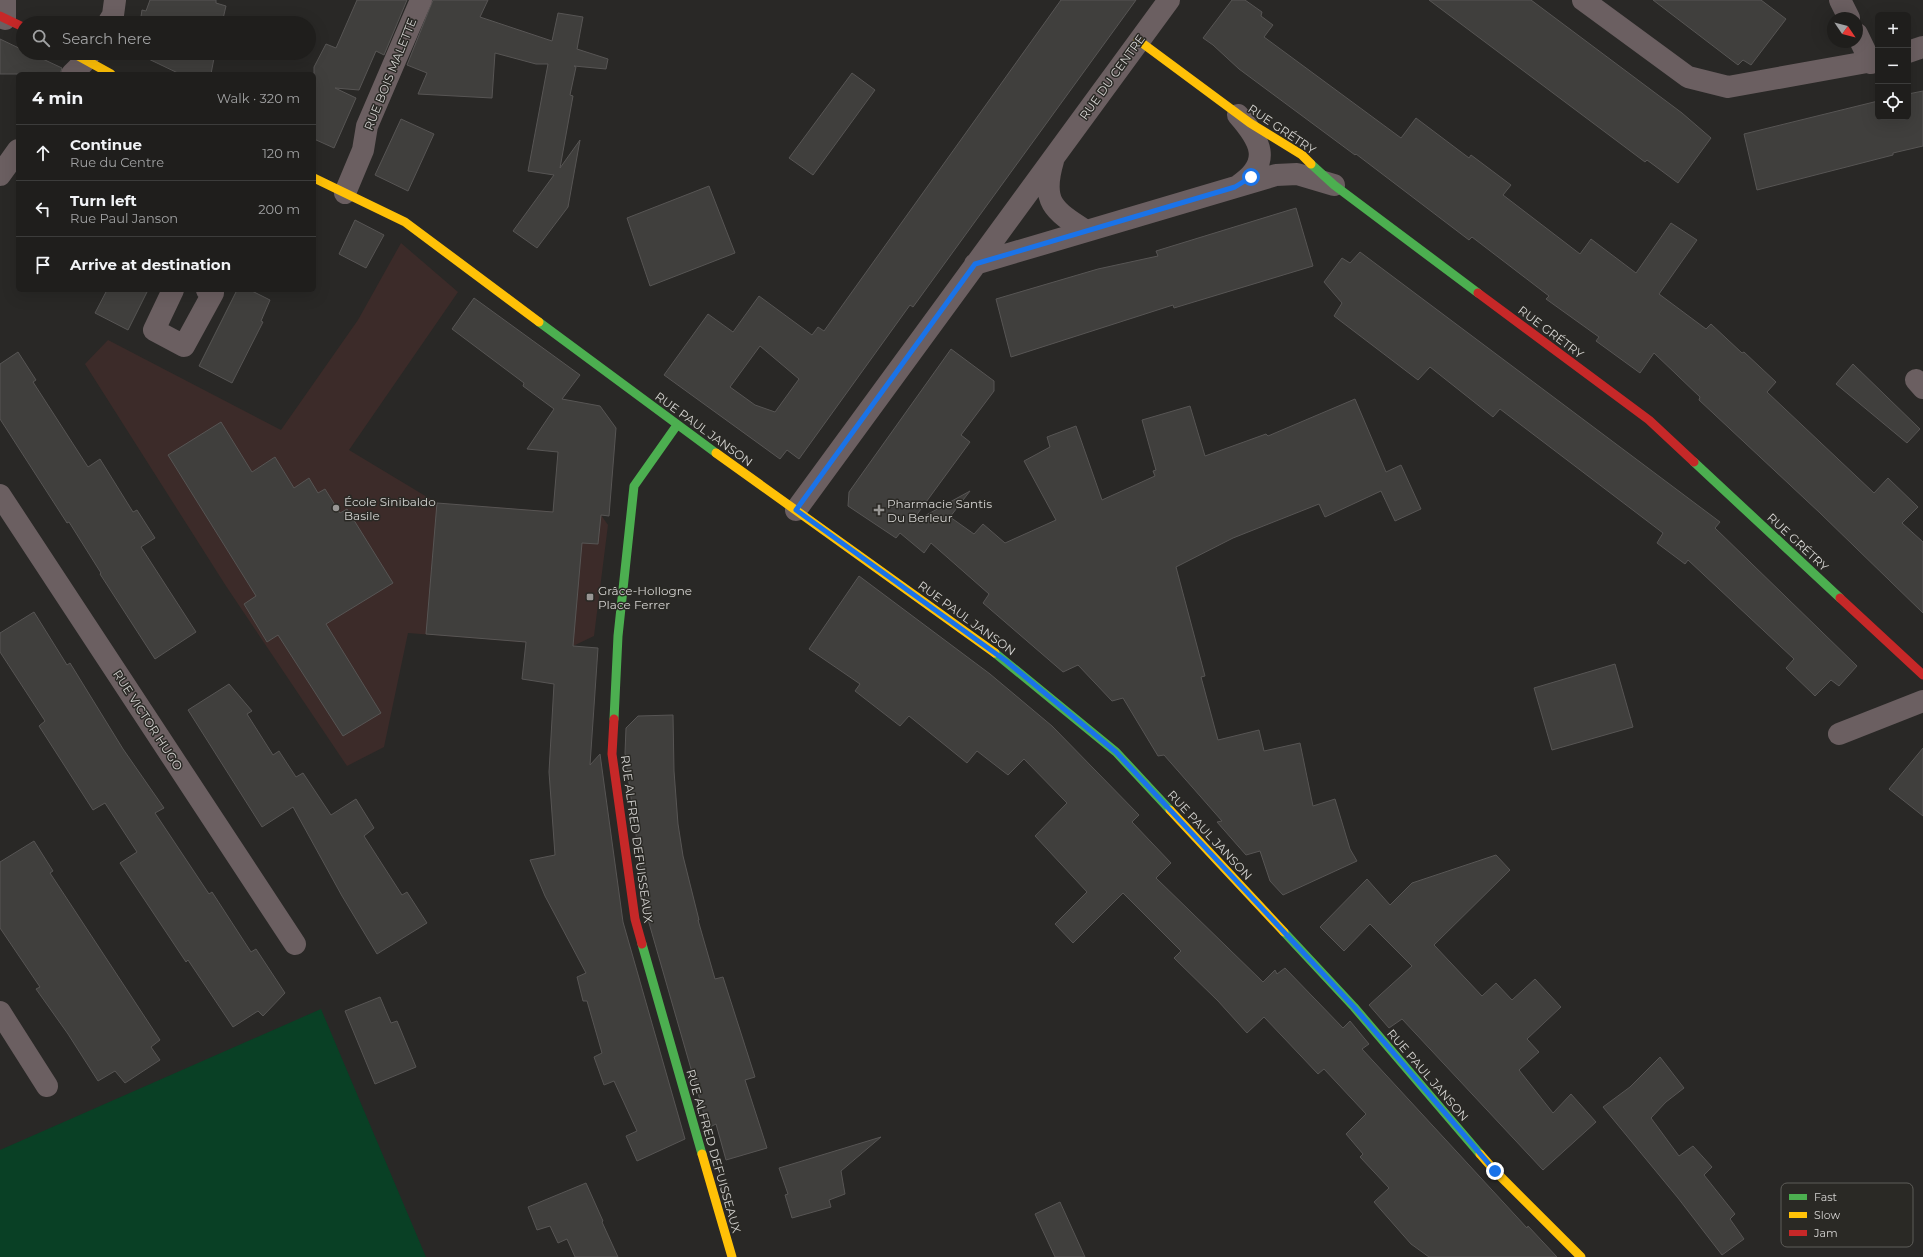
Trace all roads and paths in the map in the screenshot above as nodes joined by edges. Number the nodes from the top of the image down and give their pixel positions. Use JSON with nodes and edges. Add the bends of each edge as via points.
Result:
{"nodes":[{"id":1,"x":115,"y":0,"type":"edge"},
{"id":2,"x":421,"y":0,"type":"edge"},
{"id":3,"x":1169,"y":0,"type":"edge"},
{"id":4,"x":1583,"y":0,"type":"edge"},
{"id":5,"x":1840,"y":0,"type":"edge"},
{"id":6,"x":1846,"y":12,"type":"edge"},
{"id":7,"x":112,"y":16,"type":"edge"},
{"id":8,"x":1138,"y":40,"type":"junction"},
{"id":9,"x":1863,"y":44,"type":"edge"},
{"id":10,"x":1923,"y":47,"type":"edge"},
{"id":11,"x":1911,"y":51,"type":"edge"},
{"id":12,"x":80,"y":60,"type":"edge"},
{"id":13,"x":1874,"y":62,"type":"edge"},
{"id":14,"x":107,"y":72,"type":"edge"},
{"id":15,"x":1234,"y":112,"type":"junction"},
{"id":16,"x":16,"y":153,"type":"edge"},
{"id":17,"x":1055,"y":154,"type":"junction"},
{"id":18,"x":0,"y":174,"type":"edge"},
{"id":19,"x":316,"y":179,"type":"edge"},
{"id":20,"x":1334,"y":185,"type":"junction"},
{"id":21,"x":1235,"y":187,"type":"junction"},
{"id":22,"x":345,"y":193,"type":"junction"},
{"id":23,"x":1086,"y":231,"type":"junction"},
{"id":24,"x":975,"y":264,"type":"junction"},
{"id":25,"x":172,"y":292,"type":"edge"},
{"id":26,"x":212,"y":292,"type":"edge"},
{"id":27,"x":677,"y":425,"type":"junction"},
{"id":28,"x":0,"y":495,"type":"edge"},
{"id":29,"x":796,"y":510,"type":"junction"},
{"id":30,"x":1923,"y":675,"type":"edge"},
{"id":31,"x":1923,"y":701,"type":"edge"},
{"id":32,"x":1839,"y":734,"type":"dead end"},
{"id":33,"x":295,"y":944,"type":"dead end"},
{"id":34,"x":0,"y":1012,"type":"edge"},
{"id":35,"x":47,"y":1086,"type":"dead end"},
{"id":36,"x":732,"y":1257,"type":"edge"},
{"id":37,"x":1580,"y":1257,"type":"edge"}],
"edges":[{"from":1,"to":7,"type":"street"},
{"from":2,"to":22,"type":"street","name":"RUE BOIS MALETTE","via":[[367,126],[363,150]]},
{"from":3,"to":8,"type":"street","name":"RUE DU CENTRE"},
{"from":4,"to":13,"type":"street","via":[[1688,77],[1728,87]]},
{"from":5,"to":6,"type":"street"},
{"from":8,"to":15,"type":"street","name":"RUE GRÉTRY"},
{"from":8,"to":17,"type":"street","name":"RUE DU CENTRE"},
{"from":9,"to":13,"type":"street"},
{"from":10,"to":11,"type":"street"},
{"from":12,"to":14,"type":"street"},
{"from":15,"to":20,"type":"street","name":"RUE GRÉTRY","via":[[1302,155]]},
{"from":15,"to":21,"type":"street","via":[[1248,126],[1258,142],[1260,154],[1257,168],[1251,177]]},
{"from":16,"to":18,"type":"street"},
{"from":17,"to":23,"type":"street","name":"RUE DU CENTRE","via":[[1047,180],[1049,194],[1058,213]]},
{"from":17,"to":24,"type":"street","name":"RUE DU CENTRE"},
{"from":19,"to":22,"type":"street","name":"RUE PAUL JANSON"},
{"from":20,"to":21,"type":"street","via":[[1297,174],[1287,174]]},
{"from":20,"to":30,"type":"street","name":"RUE GRÉTRY","via":[[1649,420]]},
{"from":21,"to":23,"type":"street"},
{"from":22,"to":27,"type":"street","name":"RUE PAUL JANSON","via":[[406,222]]},
{"from":23,"to":24,"type":"street"},
{"from":24,"to":29,"type":"street","name":"RUE DU CENTRE"},
{"from":25,"to":26,"type":"street","via":[[154,330],[184,346],[214,293]]},
{"from":27,"to":29,"type":"street","name":"RUE PAUL JANSON"},
{"from":27,"to":36,"type":"street","name":"RUE ALFRED DEFUISSEAUX","via":[[634,486],[618,636],[612,754],[634,919]]},
{"from":28,"to":33,"type":"street","name":"RUE VICTOR HUGO"},
{"from":29,"to":37,"type":"street","name":"RUE PAUL JANSON","via":[[1006,661],[1116,752],[1354,1007],[1495,1171]]},
{"from":31,"to":32,"type":"street"},
{"from":34,"to":35,"type":"street"}]}
